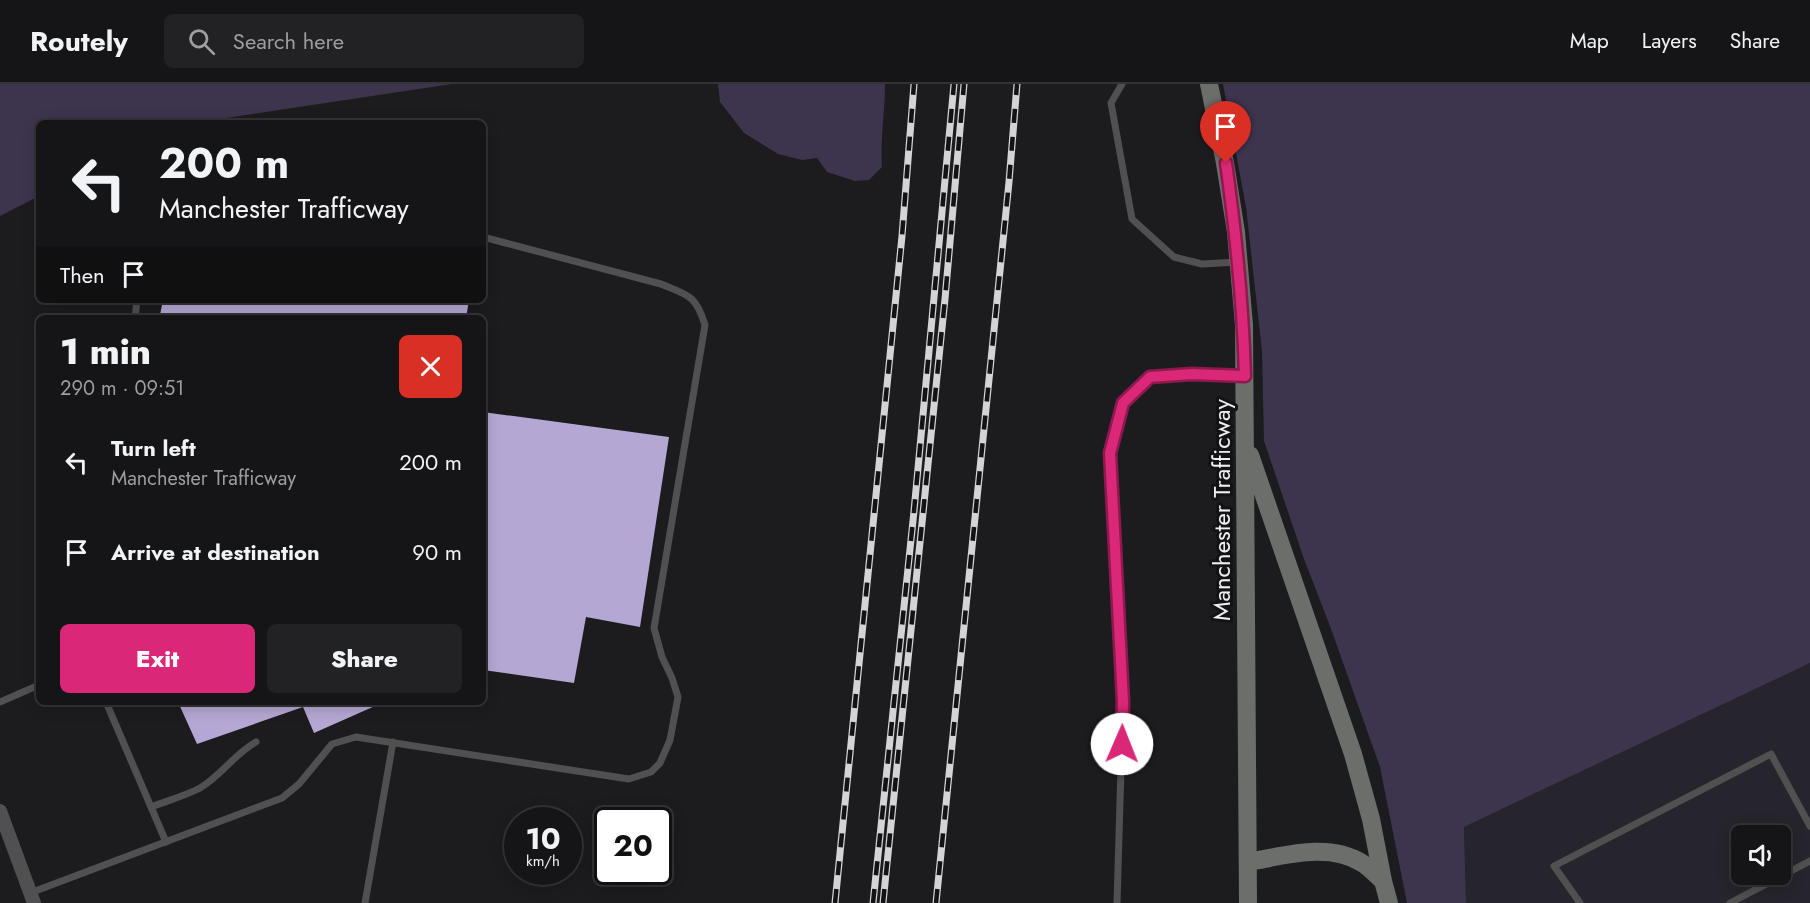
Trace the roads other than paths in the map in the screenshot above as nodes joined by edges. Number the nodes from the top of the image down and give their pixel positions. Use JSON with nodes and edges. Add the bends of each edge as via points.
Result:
{"nodes":[{"id":1,"x":1122,"y":84,"type":"edge"},
{"id":2,"x":1209,"y":84,"type":"edge"},
{"id":3,"x":486,"y":238,"type":"edge"},
{"id":4,"x":1238,"y":262,"type":"junction"},
{"id":5,"x":1245,"y":376,"type":"junction"},
{"id":6,"x":1246,"y":442,"type":"junction"},
{"id":7,"x":36,"y":686,"type":"edge"},
{"id":8,"x":0,"y":702,"type":"edge"},
{"id":9,"x":107,"y":705,"type":"edge"},
{"id":10,"x":256,"y":742,"type":"dead end"},
{"id":11,"x":393,"y":742,"type":"junction"},
{"id":12,"x":151,"y":807,"type":"junction"},
{"id":13,"x":0,"y":812,"type":"edge"},
{"id":14,"x":1810,"y":826,"type":"edge"},
{"id":15,"x":166,"y":842,"type":"junction"},
{"id":16,"x":1810,"y":861,"type":"edge"},
{"id":17,"x":1248,"y":862,"type":"junction"},
{"id":18,"x":1383,"y":881,"type":"junction"},
{"id":19,"x":32,"y":898,"type":"edge"},
{"id":20,"x":365,"y":903,"type":"edge"},
{"id":21,"x":1117,"y":903,"type":"edge"},
{"id":22,"x":1248,"y":903,"type":"edge"},
{"id":23,"x":1389,"y":903,"type":"edge"},
{"id":24,"x":1580,"y":903,"type":"edge"},
{"id":25,"x":1730,"y":903,"type":"edge"}],
"edges":[{"from":1,"to":4,"type":"lane","via":[[1111,103],[1132,219],[1174,257],[1203,264]]},
{"from":2,"to":4,"type":"main road","name":"Manchester Trafficway","via":[[1226,163]]},
{"from":3,"to":11,"type":"lane","via":[[661,284],[686,294],[700,306],[705,325],[654,628],[678,697],[670,740],[660,763],[651,772],[629,779]]},
{"from":4,"to":5,"type":"main road","name":"Manchester Trafficway"},
{"from":5,"to":6,"type":"main road","name":"Manchester Trafficway"},
{"from":5,"to":21,"type":"lane","via":[[1150,377],[1123,403],[1110,453],[1123,701]]},
{"from":6,"to":17,"type":"main road","name":"Manchester Trafficway"},
{"from":6,"to":18,"type":"main road","via":[[1353,754]]},
{"from":7,"to":8,"type":"lane"},
{"from":9,"to":12,"type":"lane"},
{"from":10,"to":12,"type":"lane","via":[[200,788]]},
{"from":11,"to":15,"type":"lane","via":[[356,737],[332,744],[282,798]]},
{"from":11,"to":20,"type":"lane"},
{"from":12,"to":15,"type":"lane"},
{"from":13,"to":19,"type":"street"},
{"from":14,"to":24,"type":"lane","via":[[1771,754],[1554,866]]},
{"from":15,"to":19,"type":"lane"},
{"from":16,"to":25,"type":"lane"},
{"from":17,"to":18,"type":"main road","via":[[1316,852],[1341,854],[1362,863]]},
{"from":17,"to":22,"type":"main road","name":"Manchester Trafficway"},
{"from":18,"to":23,"type":"main road"}]}
